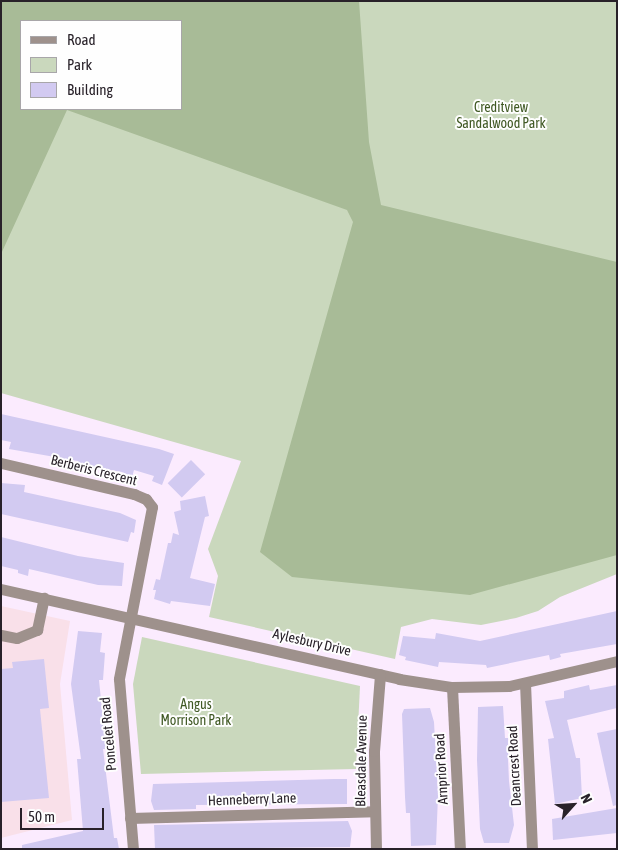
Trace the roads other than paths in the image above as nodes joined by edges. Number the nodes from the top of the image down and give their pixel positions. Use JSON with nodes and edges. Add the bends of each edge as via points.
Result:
{"nodes":[{"id":1,"x":1,"y":463,"type":"edge"},
{"id":2,"x":1,"y":589,"type":"edge"},
{"id":3,"x":44,"y":598,"type":"junction"},
{"id":4,"x":130,"y":617,"type":"junction"},
{"id":5,"x":1,"y":635,"type":"edge"},
{"id":6,"x":617,"y":661,"type":"edge"},
{"id":7,"x":380,"y":674,"type":"junction"},
{"id":8,"x":525,"y":683,"type":"junction"},
{"id":9,"x":452,"y":687,"type":"junction"},
{"id":10,"x":375,"y":811,"type":"junction"},
{"id":11,"x":130,"y":818,"type":"junction"},
{"id":12,"x":133,"y":849,"type":"edge"},
{"id":13,"x":376,"y":849,"type":"edge"},
{"id":14,"x":460,"y":849,"type":"edge"},
{"id":15,"x":532,"y":849,"type":"edge"}],
"edges":[{"from":1,"to":4,"type":"street","name":"Berberis Crescent","via":[[134,494],[149,502],[153,511]]},
{"from":2,"to":3,"type":"street","name":"Aylesbury Drive"},
{"from":3,"to":4,"type":"street","name":"Aylesbury Drive"},
{"from":3,"to":5,"type":"street","via":[[36,630],[17,638]]},
{"from":4,"to":7,"type":"street","name":"Aylesbury Drive"},
{"from":4,"to":11,"type":"street","name":"Poncelet Road","via":[[118,679]]},
{"from":6,"to":8,"type":"street","name":"Aylesbury Drive"},
{"from":7,"to":9,"type":"street","name":"Aylesbury Drive"},
{"from":7,"to":10,"type":"street","name":"Bleasdale Avenue","via":[[374,751]]},
{"from":8,"to":9,"type":"street","name":"Aylesbury Drive"},
{"from":8,"to":15,"type":"street","name":"Deancrest Road"},
{"from":9,"to":14,"type":"street","name":"Arnprior Road"},
{"from":10,"to":11,"type":"street","name":"Henneberry Lane"},
{"from":10,"to":13,"type":"street","name":"Bleasdale Avenue"},
{"from":11,"to":12,"type":"street","name":"Poncelet Road"}]}
